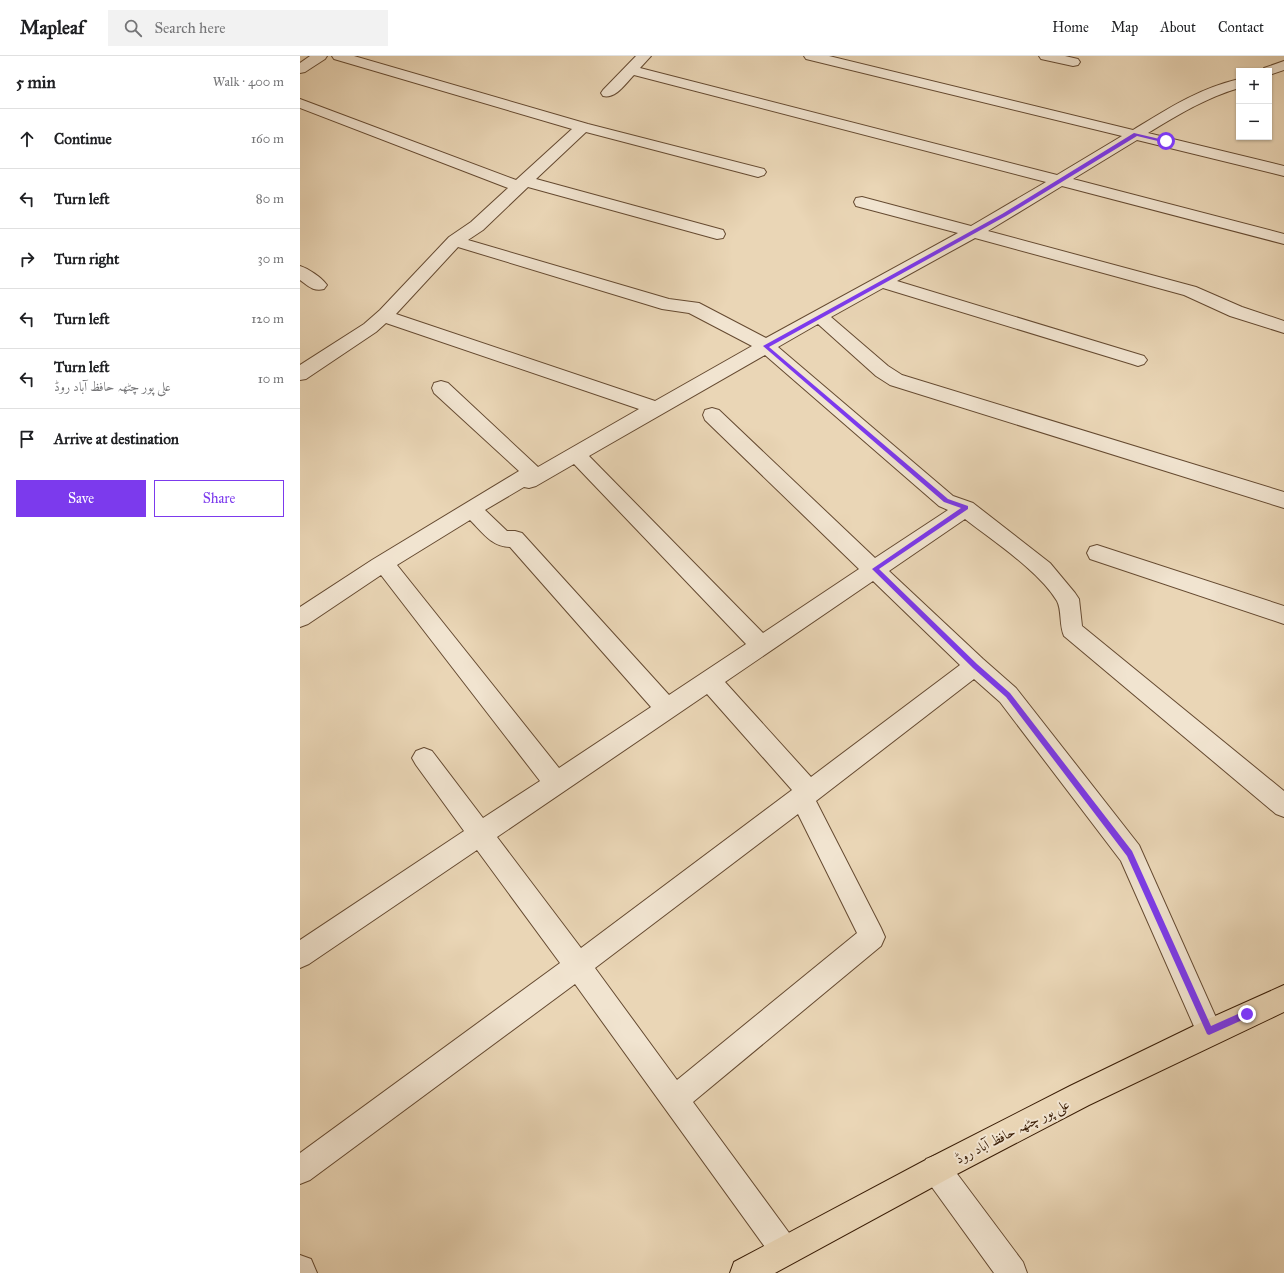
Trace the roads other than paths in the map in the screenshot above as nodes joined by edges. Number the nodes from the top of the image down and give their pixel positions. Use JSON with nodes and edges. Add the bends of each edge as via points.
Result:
{"nodes":[{"id":1,"x":320,"y":56,"type":"edge"},
{"id":2,"x":339,"y":56,"type":"edge"},
{"id":3,"x":644,"y":56,"type":"edge"},
{"id":4,"x":811,"y":56,"type":"edge"},
{"id":5,"x":1046,"y":56,"type":"edge"},
{"id":6,"x":1073,"y":62,"type":"dead end"},
{"id":7,"x":1284,"y":65,"type":"edge"},
{"id":8,"x":300,"y":69,"type":"edge"},
{"id":9,"x":630,"y":70,"type":"junction"},
{"id":10,"x":1272,"y":70,"type":"edge"},
{"id":11,"x":1236,"y":84,"type":"edge"},
{"id":12,"x":608,"y":93,"type":"dead end"},
{"id":13,"x":300,"y":103,"type":"edge"},
{"id":14,"x":583,"y":127,"type":"junction"},
{"id":15,"x":1136,"y":134,"type":"junction"},
{"id":16,"x":1284,"y":171,"type":"edge"},
{"id":17,"x":758,"y":172,"type":"dead end"},
{"id":18,"x":1058,"y":182,"type":"junction"},
{"id":19,"x":522,"y":184,"type":"junction"},
{"id":20,"x":862,"y":202,"type":"dead end"},
{"id":21,"x":973,"y":232,"type":"junction"},
{"id":22,"x":717,"y":234,"type":"dead end"},
{"id":23,"x":1284,"y":239,"type":"edge"},
{"id":24,"x":455,"y":241,"type":"junction"},
{"id":25,"x":300,"y":272,"type":"edge"},
{"id":26,"x":882,"y":282,"type":"junction"},
{"id":27,"x":318,"y":285,"type":"dead end"},
{"id":28,"x":383,"y":316,"type":"junction"},
{"id":29,"x":819,"y":316,"type":"junction"},
{"id":30,"x":1284,"y":328,"type":"edge"},
{"id":31,"x":766,"y":346,"type":"junction"},
{"id":32,"x":1138,"y":360,"type":"dead end"},
{"id":33,"x":300,"y":374,"type":"edge"},
{"id":34,"x":441,"y":388,"type":"dead end"},
{"id":35,"x":656,"y":408,"type":"junction"},
{"id":36,"x":712,"y":415,"type":"dead end"},
{"id":37,"x":576,"y":454,"type":"junction"},
{"id":38,"x":536,"y":476,"type":"junction"},
{"id":39,"x":1284,"y":500,"type":"edge"},
{"id":40,"x":966,"y":508,"type":"junction"},
{"id":41,"x":472,"y":509,"type":"junction"},
{"id":42,"x":1097,"y":553,"type":"dead end"},
{"id":43,"x":384,"y":563,"type":"junction"},
{"id":44,"x":875,"y":569,"type":"junction"},
{"id":45,"x":1284,"y":615,"type":"edge"},
{"id":46,"x":300,"y":618,"type":"edge"},
{"id":47,"x":761,"y":645,"type":"junction"},
{"id":48,"x":975,"y":666,"type":"junction"},
{"id":49,"x":709,"y":680,"type":"junction"},
{"id":50,"x":667,"y":709,"type":"junction"},
{"id":51,"x":424,"y":758,"type":"dead end"},
{"id":52,"x":556,"y":783,"type":"junction"},
{"id":53,"x":806,"y":794,"type":"junction"},
{"id":54,"x":1284,"y":806,"type":"edge"},
{"id":55,"x":480,"y":834,"type":"junction"},
{"id":56,"x":300,"y":955,"type":"edge"},
{"id":57,"x":578,"y":966,"type":"junction"},
{"id":58,"x":1284,"y":998,"type":"edge"},
{"id":59,"x":1209,"y":1031,"type":"junction"},
{"id":60,"x":675,"y":1099,"type":"junction"},
{"id":61,"x":936,"y":1169,"type":"junction"},
{"id":62,"x":300,"y":1170,"type":"edge"},
{"id":63,"x":785,"y":1251,"type":"junction"},
{"id":64,"x":300,"y":1270,"type":"edge"},
{"id":65,"x":302,"y":1273,"type":"edge"},
{"id":66,"x":745,"y":1273,"type":"edge"},
{"id":67,"x":1012,"y":1273,"type":"edge"}],
"edges":[{"from":1,"to":8,"type":"street"},
{"from":2,"to":14,"type":"street"},
{"from":3,"to":9,"type":"street"},
{"from":4,"to":15,"type":"street"},
{"from":5,"to":6,"type":"street"},
{"from":7,"to":10,"type":"street"},
{"from":9,"to":12,"type":"street"},
{"from":9,"to":18,"type":"street"},
{"from":11,"to":15,"type":"street","via":[[1212,91],[1187,103]]},
{"from":13,"to":19,"type":"street"},
{"from":14,"to":17,"type":"street"},
{"from":14,"to":19,"type":"street"},
{"from":15,"to":16,"type":"street"},
{"from":15,"to":18,"type":"street"},
{"from":18,"to":21,"type":"street"},
{"from":18,"to":23,"type":"street"},
{"from":19,"to":22,"type":"street"},
{"from":19,"to":24,"type":"street","via":[[477,226]]},
{"from":20,"to":21,"type":"street"},
{"from":21,"to":26,"type":"street"},
{"from":21,"to":30,"type":"street","via":[[1190,291],[1224,308]]},
{"from":24,"to":28,"type":"street"},
{"from":24,"to":31,"type":"street","via":[[668,304],[693,307]]},
{"from":25,"to":27,"type":"street"},
{"from":26,"to":29,"type":"street"},
{"from":26,"to":32,"type":"street"},
{"from":28,"to":33,"type":"street","via":[[370,328]]},
{"from":28,"to":35,"type":"street"},
{"from":29,"to":31,"type":"street"},
{"from":29,"to":39,"type":"street","via":[[882,371],[896,380]]},
{"from":31,"to":35,"type":"street"},
{"from":31,"to":40,"type":"street","via":[[946,501]]},
{"from":34,"to":38,"type":"street"},
{"from":35,"to":37,"type":"street"},
{"from":36,"to":44,"type":"street"},
{"from":37,"to":38,"type":"street"},
{"from":37,"to":47,"type":"street"},
{"from":38,"to":41,"type":"street","via":[[529,481],[524,477]]},
{"from":40,"to":44,"type":"street"},
{"from":40,"to":54,"type":"street","via":[[1043,569],[1068,599],[1072,630]]},
{"from":41,"to":43,"type":"street"},
{"from":41,"to":50,"type":"street","via":[[502,539],[515,539]]},
{"from":42,"to":45,"type":"street"},
{"from":43,"to":46,"type":"street"},
{"from":43,"to":52,"type":"street"},
{"from":44,"to":47,"type":"street"},
{"from":44,"to":48,"type":"street"},
{"from":47,"to":49,"type":"street"},
{"from":48,"to":53,"type":"street"},
{"from":48,"to":59,"type":"street","via":[[1008,695],[1130,853]]},
{"from":49,"to":50,"type":"street"},
{"from":49,"to":53,"type":"street"},
{"from":50,"to":52,"type":"street"},
{"from":51,"to":55,"type":"street"},
{"from":52,"to":55,"type":"street"},
{"from":53,"to":57,"type":"street"},
{"from":53,"to":60,"type":"street","via":[[872,937]]},
{"from":55,"to":56,"type":"street"},
{"from":55,"to":57,"type":"street"},
{"from":57,"to":60,"type":"street"},
{"from":57,"to":62,"type":"street"},
{"from":58,"to":59,"type":"main road","name":"علی پور چٹھہ حافظ آباد روڈ"},
{"from":59,"to":61,"type":"main road","name":"علی پور چٹھہ حافظ آباد روڈ"},
{"from":60,"to":63,"type":"street"},
{"from":61,"to":63,"type":"main road","name":"علی پور چٹھہ حافظ آباد روڈ"},
{"from":61,"to":67,"type":"street"},
{"from":63,"to":66,"type":"main road","name":"علی پور چٹھہ حافظ آباد روڈ"},
{"from":64,"to":65,"type":"street"}]}
